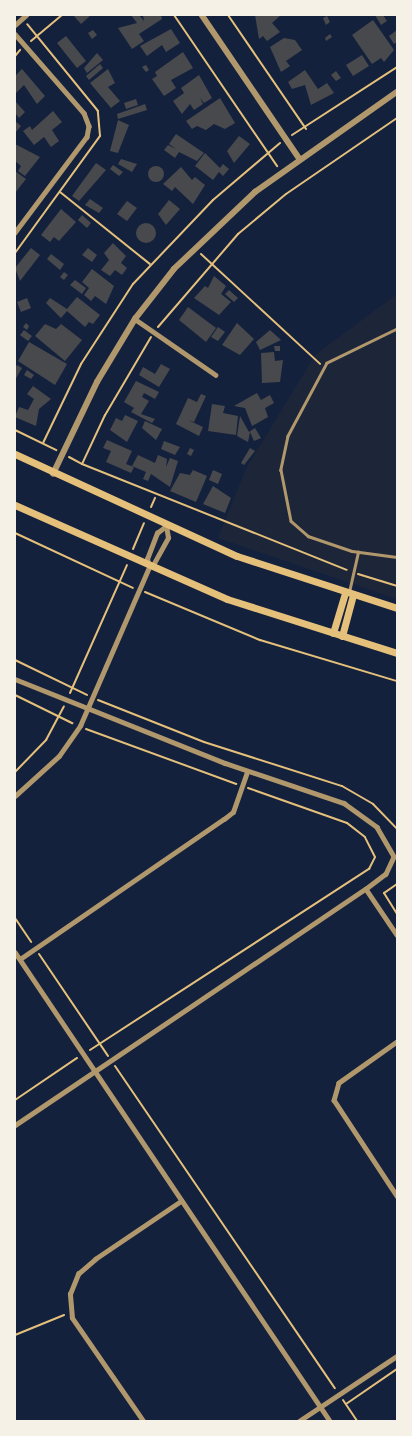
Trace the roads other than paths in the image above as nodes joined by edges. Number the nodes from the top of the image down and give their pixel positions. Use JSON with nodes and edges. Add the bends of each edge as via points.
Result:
{"nodes":[{"id":1,"x":26,"y":15,"type":"edge"},
{"id":2,"x":202,"y":15,"type":"edge"},
{"id":3,"x":15,"y":25,"type":"edge"},
{"id":4,"x":15,"y":34,"type":"edge"},
{"id":5,"x":397,"y":92,"type":"edge"},
{"id":6,"x":300,"y":160,"type":"junction"},
{"id":7,"x":15,"y":233,"type":"edge"},
{"id":8,"x":135,"y":319,"type":"junction"},
{"id":9,"x":397,"y":329,"type":"edge"},
{"id":10,"x":216,"y":375,"type":"dead end"},
{"id":11,"x":15,"y":454,"type":"edge"},
{"id":12,"x":53,"y":474,"type":"junction"},
{"id":13,"x":15,"y":505,"type":"edge"},
{"id":14,"x":166,"y":526,"type":"junction"},
{"id":15,"x":358,"y":552,"type":"junction"},
{"id":16,"x":397,"y":557,"type":"edge"},
{"id":17,"x":149,"y":567,"type":"junction"},
{"id":18,"x":349,"y":594,"type":"junction"},
{"id":19,"x":397,"y":608,"type":"edge"},
{"id":20,"x":333,"y":633,"type":"junction"},
{"id":21,"x":342,"y":636,"type":"junction"},
{"id":22,"x":397,"y":653,"type":"edge"},
{"id":23,"x":15,"y":679,"type":"edge"},
{"id":24,"x":88,"y":710,"type":"junction"},
{"id":25,"x":247,"y":772,"type":"junction"},
{"id":26,"x":15,"y":796,"type":"edge"},
{"id":27,"x":366,"y":889,"type":"junction"},
{"id":28,"x":397,"y":935,"type":"edge"},
{"id":29,"x":15,"y":952,"type":"edge"},
{"id":30,"x":20,"y":959,"type":"junction"},
{"id":31,"x":397,"y":1042,"type":"edge"},
{"id":32,"x":94,"y":1073,"type":"junction"},
{"id":33,"x":15,"y":1126,"type":"edge"},
{"id":34,"x":397,"y":1196,"type":"edge"},
{"id":35,"x":182,"y":1201,"type":"junction"},
{"id":36,"x":397,"y":1356,"type":"edge"},
{"id":37,"x":320,"y":1407,"type":"junction"},
{"id":38,"x":143,"y":1421,"type":"edge"},
{"id":39,"x":299,"y":1421,"type":"edge"},
{"id":40,"x":330,"y":1421,"type":"edge"}],
"edges":[{"from":1,"to":3,"type":"street"},
{"from":2,"to":6,"type":"street"},
{"from":4,"to":7,"type":"street","via":[[84,113],[89,126],[87,136]]},
{"from":5,"to":6,"type":"street"},
{"from":6,"to":8,"type":"street","via":[[194,248]]},
{"from":8,"to":10,"type":"street"},
{"from":8,"to":12,"type":"street","via":[[78,416]]},
{"from":9,"to":15,"type":"lane","via":[[344,352],[324,368],[288,436],[281,470],[284,496],[292,521],[308,536]]},
{"from":11,"to":12,"type":"main road"},
{"from":12,"to":14,"type":"main road"},
{"from":13,"to":17,"type":"main road"},
{"from":14,"to":17,"type":"street","via":[[157,533],[147,559]]},
{"from":14,"to":17,"type":"street","via":[[168,538],[157,563]]},
{"from":14,"to":18,"type":"main road","via":[[237,556]]},
{"from":15,"to":16,"type":"lane"},
{"from":15,"to":18,"type":"lane"},
{"from":17,"to":20,"type":"main road","via":[[227,599]]},
{"from":17,"to":24,"type":"street"},
{"from":18,"to":19,"type":"main road"},
{"from":18,"to":20,"type":"main road"},
{"from":18,"to":21,"type":"main road"},
{"from":20,"to":21,"type":"main road"},
{"from":21,"to":22,"type":"main road"},
{"from":23,"to":24,"type":"street"},
{"from":24,"to":25,"type":"street"},
{"from":24,"to":26,"type":"street","via":[[59,756]]},
{"from":25,"to":27,"type":"street","via":[[350,806],[377,827],[394,857],[386,874]]},
{"from":25,"to":30,"type":"street","via":[[233,812],[224,820]]},
{"from":27,"to":28,"type":"street"},
{"from":27,"to":32,"type":"street"},
{"from":29,"to":30,"type":"street"},
{"from":30,"to":32,"type":"street"},
{"from":31,"to":34,"type":"street","via":[[339,1083],[334,1100]]},
{"from":32,"to":33,"type":"street"},
{"from":32,"to":35,"type":"street"},
{"from":35,"to":37,"type":"street"},
{"from":35,"to":38,"type":"street","via":[[78,1274],[70,1294],[71,1312]]},
{"from":36,"to":37,"type":"street"},
{"from":37,"to":39,"type":"street"},
{"from":37,"to":40,"type":"street"}]}
